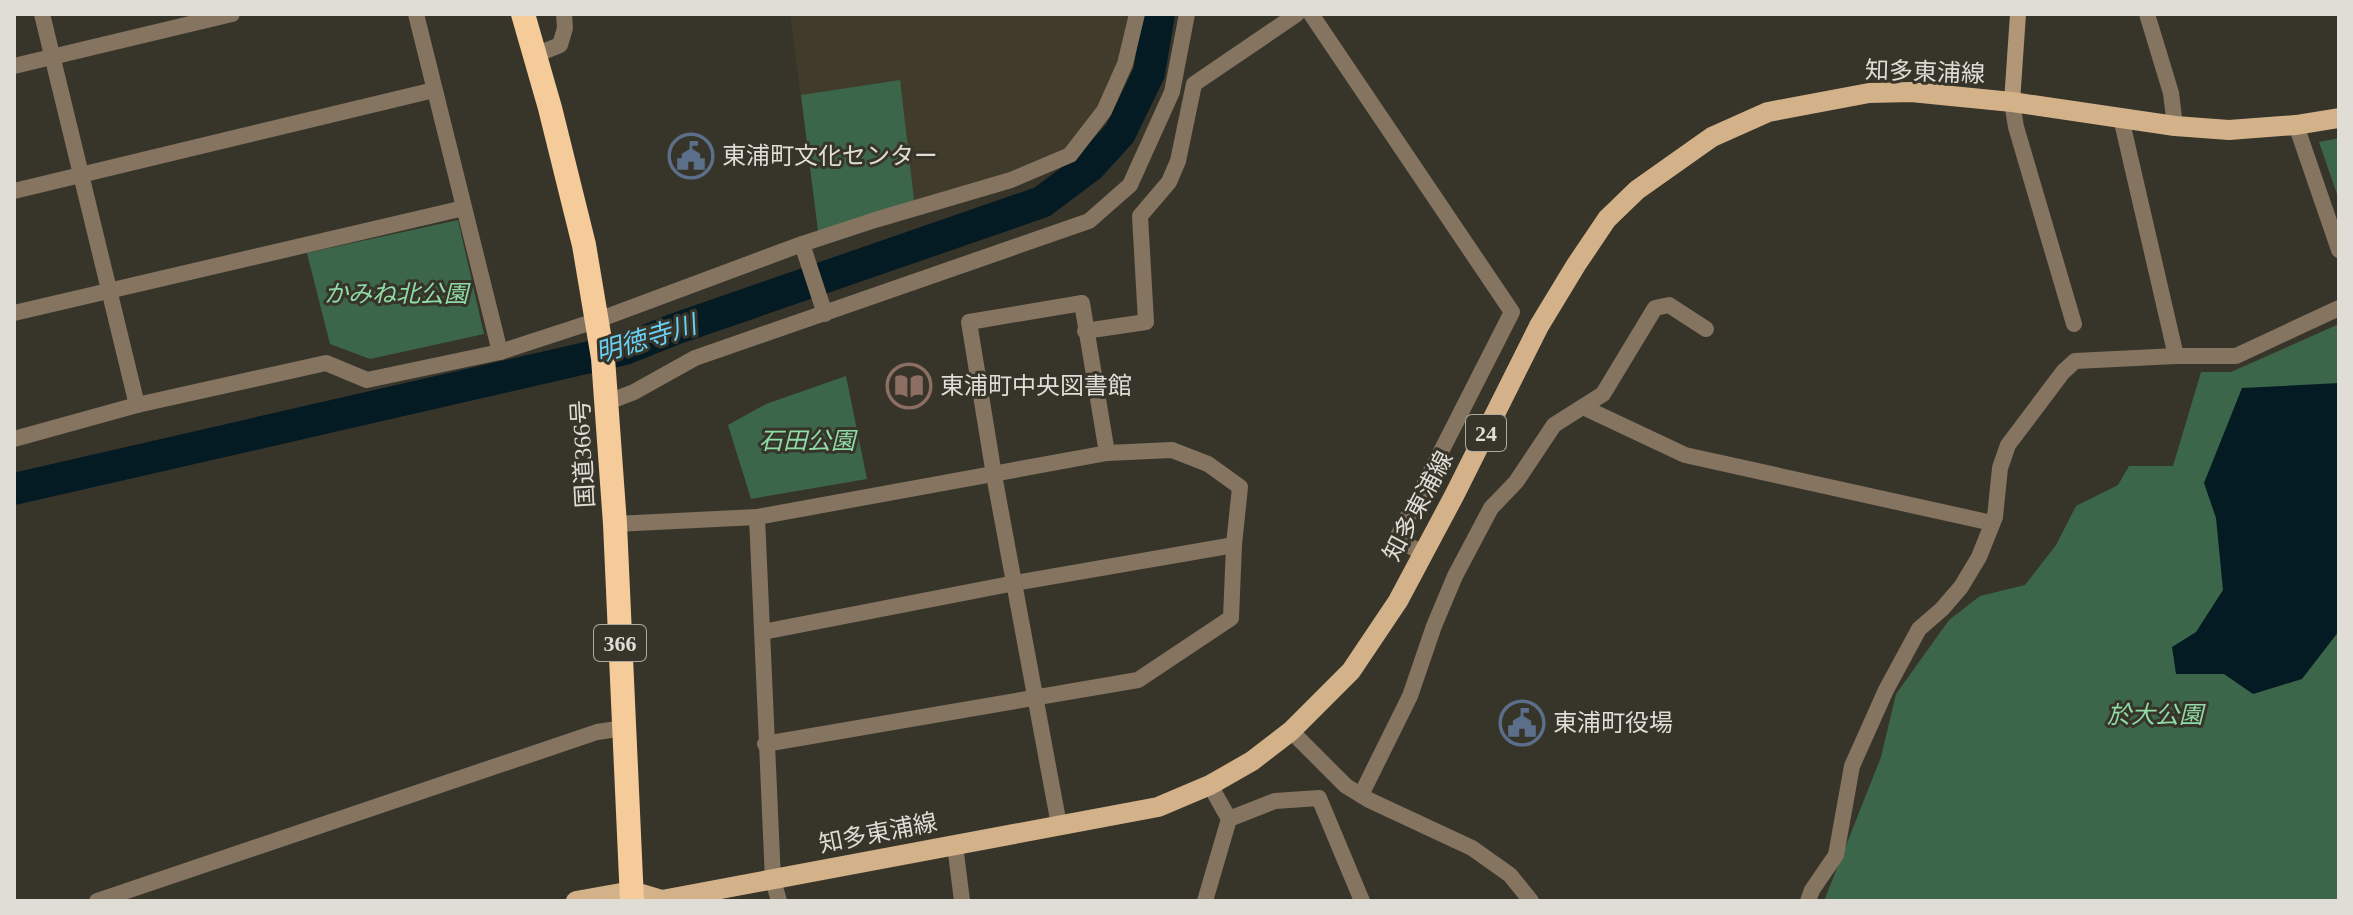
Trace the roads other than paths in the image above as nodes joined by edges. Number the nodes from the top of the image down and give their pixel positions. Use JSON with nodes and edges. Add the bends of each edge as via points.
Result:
{"nodes":[{"id":1,"x":42,"y":14,"type":"edge"},
{"id":2,"x":232,"y":14,"type":"edge"},
{"id":3,"x":416,"y":14,"type":"edge"},
{"id":4,"x":523,"y":14,"type":"edge"},
{"id":5,"x":564,"y":14,"type":"edge"},
{"id":6,"x":1137,"y":14,"type":"edge"},
{"id":7,"x":1187,"y":14,"type":"edge"},
{"id":8,"x":1297,"y":14,"type":"edge"},
{"id":9,"x":1311,"y":14,"type":"edge"},
{"id":10,"x":2018,"y":14,"type":"edge"},
{"id":11,"x":2147,"y":14,"type":"edge"},
{"id":12,"x":535,"y":55,"type":"junction"},
{"id":13,"x":52,"y":57,"type":"junction"},
{"id":14,"x":14,"y":66,"type":"edge"},
{"id":15,"x":434,"y":90,"type":"junction"},
{"id":16,"x":2012,"y":102,"type":"junction"},
{"id":17,"x":2121,"y":118,"type":"junction"},
{"id":18,"x":2339,"y":118,"type":"edge"},
{"id":19,"x":2296,"y":125,"type":"junction"},
{"id":20,"x":2175,"y":126,"type":"junction"},
{"id":21,"x":80,"y":176,"type":"junction"},
{"id":22,"x":14,"y":191,"type":"edge"},
{"id":23,"x":464,"y":208,"type":"junction"},
{"id":24,"x":802,"y":244,"type":"junction"},
{"id":25,"x":2339,"y":250,"type":"edge"},
{"id":26,"x":110,"y":290,"type":"junction"},
{"id":27,"x":2339,"y":308,"type":"edge"},
{"id":28,"x":14,"y":313,"type":"edge"},
{"id":29,"x":825,"y":314,"type":"junction"},
{"id":30,"x":2074,"y":324,"type":"dead end"},
{"id":31,"x":599,"y":326,"type":"junction"},
{"id":32,"x":1706,"y":329,"type":"dead end"},
{"id":33,"x":1085,"y":331,"type":"junction"},
{"id":34,"x":500,"y":352,"type":"junction"},
{"id":35,"x":2176,"y":356,"type":"junction"},
{"id":36,"x":607,"y":394,"type":"junction"},
{"id":37,"x":137,"y":405,"type":"junction"},
{"id":38,"x":1583,"y":407,"type":"junction"},
{"id":39,"x":14,"y":439,"type":"edge"},
{"id":40,"x":1107,"y":453,"type":"junction"},
{"id":41,"x":994,"y":475,"type":"junction"},
{"id":42,"x":757,"y":517,"type":"junction"},
{"id":43,"x":1992,"y":523,"type":"junction"},
{"id":44,"x":615,"y":524,"type":"junction"},
{"id":45,"x":1234,"y":545,"type":"junction"},
{"id":46,"x":1423,"y":554,"type":"junction"},
{"id":47,"x":1015,"y":583,"type":"junction"},
{"id":48,"x":763,"y":632,"type":"junction"},
{"id":49,"x":1035,"y":698,"type":"junction"},
{"id":50,"x":624,"y":728,"type":"junction"},
{"id":51,"x":1291,"y":731,"type":"junction"},
{"id":52,"x":765,"y":744,"type":"junction"},
{"id":53,"x":1210,"y":785,"type":"junction"},
{"id":54,"x":1361,"y":795,"type":"junction"},
{"id":55,"x":1229,"y":819,"type":"junction"},
{"id":56,"x":1059,"y":825,"type":"junction"},
{"id":57,"x":955,"y":845,"type":"junction"},
{"id":58,"x":773,"y":880,"type":"junction"},
{"id":59,"x":632,"y":896,"type":"edge"},
{"id":60,"x":661,"y":900,"type":"edge"},
{"id":61,"x":97,"y":901,"type":"edge"},
{"id":62,"x":576,"y":901,"type":"edge"},
{"id":63,"x":779,"y":901,"type":"edge"},
{"id":64,"x":962,"y":901,"type":"edge"},
{"id":65,"x":1205,"y":901,"type":"edge"},
{"id":66,"x":1362,"y":901,"type":"edge"},
{"id":67,"x":1531,"y":901,"type":"edge"},
{"id":68,"x":1808,"y":901,"type":"edge"}],
"edges":[{"from":1,"to":13,"type":"street"},
{"from":2,"to":13,"type":"street"},
{"from":3,"to":15,"type":"street"},
{"from":4,"to":12,"type":"highway","name":"国道366号","number":"366"},
{"from":5,"to":12,"type":"street","via":[[560,45]]},
{"from":6,"to":24,"type":"street","via":[[1125,64],[1104,111],[1070,155],[1011,180]]},
{"from":7,"to":29,"type":"street","via":[[1172,92],[1130,185],[1089,221]]},
{"from":8,"to":33,"type":"street","via":[[1194,84],[1178,161],[1169,182],[1140,216],[1146,322]]},
{"from":9,"to":46,"type":"street","via":[[1512,312],[1397,538]]},
{"from":10,"to":16,"type":"street"},
{"from":11,"to":20,"type":"street","via":[[2171,93]]},
{"from":12,"to":31,"type":"highway","name":"国道366号","number":"366"},
{"from":13,"to":14,"type":"street"},
{"from":13,"to":21,"type":"street"},
{"from":15,"to":21,"type":"street"},
{"from":15,"to":23,"type":"street"},
{"from":16,"to":17,"type":"main road","name":"知多東浦線","number":"24"},
{"from":16,"to":30,"type":"street"},
{"from":16,"to":46,"type":"main road","name":"知多東浦線","number":"24","via":[[1869,93],[1768,112],[1712,137],[1637,190],[1607,219],[1539,326]]},
{"from":17,"to":20,"type":"main road","name":"知多東浦線","number":"24"},
{"from":17,"to":35,"type":"street"},
{"from":18,"to":19,"type":"main road","name":"知多東浦線","number":"24"},
{"from":19,"to":20,"type":"main road","name":"知多東浦線","number":"24","via":[[2229,130]]},
{"from":19,"to":25,"type":"street"},
{"from":21,"to":22,"type":"street"},
{"from":21,"to":26,"type":"street"},
{"from":23,"to":26,"type":"street"},
{"from":23,"to":34,"type":"street"},
{"from":24,"to":29,"type":"street"},
{"from":24,"to":31,"type":"street"},
{"from":26,"to":28,"type":"street"},
{"from":26,"to":37,"type":"street"},
{"from":27,"to":35,"type":"street","via":[[2236,356]]},
{"from":29,"to":36,"type":"street","via":[[695,358],[634,392]]},
{"from":31,"to":34,"type":"street"},
{"from":31,"to":36,"type":"highway","name":"国道366号","number":"366"},
{"from":32,"to":38,"type":"street","via":[[1669,305],[1655,308],[1603,394]]},
{"from":33,"to":40,"type":"street"},
{"from":33,"to":41,"type":"street","via":[[1082,303],[969,322]]},
{"from":34,"to":37,"type":"street","via":[[367,380],[326,363]]},
{"from":35,"to":43,"type":"street","via":[[2075,361],[2008,445]]},
{"from":36,"to":44,"type":"highway","name":"国道366号","number":"366"},
{"from":37,"to":39,"type":"street"},
{"from":38,"to":43,"type":"street","via":[[1685,455]]},
{"from":38,"to":54,"type":"street","via":[[1554,425],[1516,482],[1491,508],[1455,576],[1410,696]]},
{"from":40,"to":41,"type":"street"},
{"from":40,"to":45,"type":"street","via":[[1172,450],[1208,464],[1240,487]]},
{"from":41,"to":42,"type":"street"},
{"from":41,"to":47,"type":"street"},
{"from":42,"to":44,"type":"street"},
{"from":42,"to":48,"type":"street"},
{"from":43,"to":68,"type":"street","via":[[1961,587],[1919,629],[1886,690],[1852,766],[1836,855]]},
{"from":44,"to":50,"type":"highway","name":"国道366号","number":"366"},
{"from":45,"to":47,"type":"street"},
{"from":45,"to":49,"type":"street","via":[[1231,618],[1138,680]]},
{"from":46,"to":51,"type":"main road","name":"知多東浦線","number":"24","via":[[1351,671]]},
{"from":47,"to":48,"type":"street"},
{"from":47,"to":49,"type":"street"},
{"from":48,"to":52,"type":"street"},
{"from":49,"to":52,"type":"street"},
{"from":49,"to":56,"type":"street"},
{"from":50,"to":59,"type":"highway","name":"国道366号","number":"366"},
{"from":50,"to":61,"type":"street","via":[[597,732]]},
{"from":51,"to":53,"type":"main road","name":"知多東浦線","number":"24"},
{"from":51,"to":54,"type":"street"},
{"from":52,"to":58,"type":"street"},
{"from":53,"to":55,"type":"street"},
{"from":53,"to":56,"type":"main road","name":"知多東浦線","number":"24","via":[[1158,807]]},
{"from":54,"to":67,"type":"street","via":[[1472,848],[1510,875]]},
{"from":55,"to":65,"type":"street"},
{"from":55,"to":66,"type":"street","via":[[1275,801],[1319,798]]},
{"from":56,"to":57,"type":"main road","name":"知多東浦線","number":"24"},
{"from":57,"to":58,"type":"main road","name":"知多東浦線","number":"24"},
{"from":57,"to":64,"type":"street"},
{"from":58,"to":60,"type":"main road","name":"知多東浦線","number":"24"},
{"from":58,"to":63,"type":"street"},
{"from":59,"to":60,"type":"main road","name":"知多東浦線","number":"24"},
{"from":59,"to":62,"type":"main road"}]}
